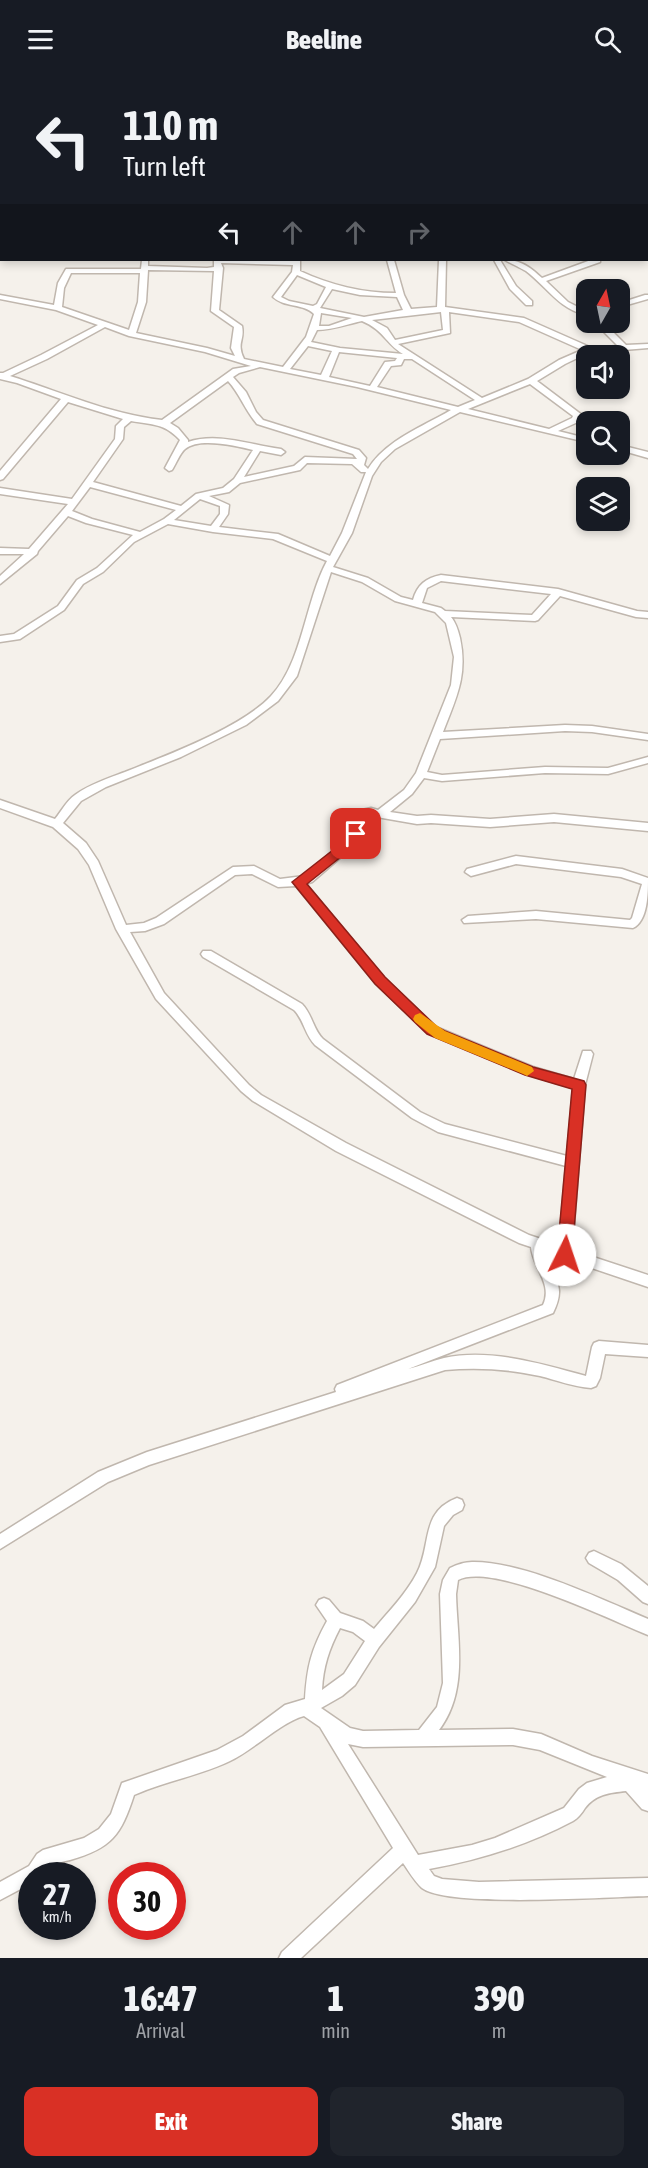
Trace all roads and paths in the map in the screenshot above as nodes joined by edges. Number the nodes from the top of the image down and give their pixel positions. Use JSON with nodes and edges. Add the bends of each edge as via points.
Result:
{"nodes":[{"id":1,"x":297,"y":261,"type":"edge"},
{"id":2,"x":391,"y":261,"type":"edge"},
{"id":3,"x":443,"y":261,"type":"edge"},
{"id":4,"x":498,"y":261,"type":"edge"},
{"id":5,"x":514,"y":261,"type":"edge"},
{"id":6,"x":594,"y":261,"type":"edge"},
{"id":7,"x":218,"y":263,"type":"edge"},
{"id":8,"x":144,"y":266,"type":"edge"},
{"id":9,"x":296,"y":272,"type":"junction"},
{"id":10,"x":540,"y":281,"type":"junction"},
{"id":11,"x":330,"y":286,"type":"junction"},
{"id":12,"x":400,"y":295,"type":"junction"},
{"id":13,"x":0,"y":297,"type":"edge"},
{"id":14,"x":648,"y":297,"type":"edge"},
{"id":15,"x":630,"y":302,"type":"edge"},
{"id":16,"x":529,"y":303,"type":"dead end"},
{"id":17,"x":58,"y":308,"type":"junction"},
{"id":18,"x":315,"y":309,"type":"junction"},
{"id":19,"x":443,"y":309,"type":"junction"},
{"id":20,"x":576,"y":310,"type":"edge"},
{"id":21,"x":408,"y":312,"type":"junction"},
{"id":22,"x":367,"y":320,"type":"junction"},
{"id":23,"x":103,"y":325,"type":"junction"},
{"id":24,"x":316,"y":328,"type":"junction"},
{"id":25,"x":609,"y":333,"type":"edge"},
{"id":26,"x":132,"y":334,"type":"junction"},
{"id":27,"x":305,"y":343,"type":"junction"},
{"id":28,"x":392,"y":343,"type":"junction"},
{"id":29,"x":578,"y":345,"type":"edge"},
{"id":30,"x":621,"y":345,"type":"edge"},
{"id":31,"x":630,"y":346,"type":"edge"},
{"id":32,"x":648,"y":346,"type":"edge"},
{"id":33,"x":338,"y":349,"type":"junction"},
{"id":34,"x":400,"y":356,"type":"junction"},
{"id":35,"x":576,"y":356,"type":"edge"},
{"id":36,"x":414,"y":357,"type":"junction"},
{"id":37,"x":241,"y":361,"type":"junction"},
{"id":38,"x":263,"y":366,"type":"junction"},
{"id":39,"x":285,"y":370,"type":"junction"},
{"id":40,"x":1,"y":376,"type":"edge"},
{"id":41,"x":228,"y":376,"type":"junction"},
{"id":42,"x":324,"y":378,"type":"junction"},
{"id":43,"x":531,"y":381,"type":"junction"},
{"id":44,"x":373,"y":388,"type":"junction"},
{"id":45,"x":65,"y":400,"type":"junction"},
{"id":46,"x":481,"y":401,"type":"junction"},
{"id":47,"x":458,"y":410,"type":"junction"},
{"id":48,"x":130,"y":417,"type":"junction"},
{"id":49,"x":164,"y":423,"type":"junction"},
{"id":50,"x":549,"y":432,"type":"junction"},
{"id":51,"x":576,"y":438,"type":"edge"},
{"id":52,"x":182,"y":447,"type":"junction"},
{"id":53,"x":257,"y":450,"type":"junction"},
{"id":54,"x":630,"y":450,"type":"edge"},
{"id":55,"x":281,"y":452,"type":"dead end"},
{"id":56,"x":648,"y":455,"type":"edge"},
{"id":57,"x":360,"y":465,"type":"junction"},
{"id":58,"x":169,"y":468,"type":"dead end"},
{"id":59,"x":368,"y":476,"type":"junction"},
{"id":60,"x":0,"y":477,"type":"edge"},
{"id":61,"x":237,"y":481,"type":"junction"},
{"id":62,"x":86,"y":483,"type":"junction"},
{"id":63,"x":0,"y":491,"type":"edge"},
{"id":64,"x":199,"y":496,"type":"junction"},
{"id":65,"x":74,"y":502,"type":"junction"},
{"id":66,"x":184,"y":509,"type":"junction"},
{"id":67,"x":67,"y":512,"type":"junction"},
{"id":68,"x":167,"y":521,"type":"junction"},
{"id":69,"x":213,"y":530,"type":"junction"},
{"id":70,"x":139,"y":534,"type":"junction"},
{"id":71,"x":0,"y":551,"type":"edge"},
{"id":72,"x":34,"y":552,"type":"junction"},
{"id":73,"x":330,"y":564,"type":"junction"},
{"id":74,"x":0,"y":581,"type":"edge"},
{"id":75,"x":558,"y":592,"type":"junction"},
{"id":76,"x":417,"y":604,"type":"junction"},
{"id":77,"x":444,"y":614,"type":"junction"},
{"id":78,"x":648,"y":615,"type":"edge"},
{"id":79,"x":0,"y":639,"type":"edge"},
{"id":80,"x":436,"y":735,"type":"junction"},
{"id":81,"x":648,"y":737,"type":"edge"},
{"id":82,"x":648,"y":760,"type":"edge"},
{"id":83,"x":421,"y":774,"type":"junction"},
{"id":84,"x":0,"y":804,"type":"edge"},
{"id":85,"x":382,"y":812,"type":"junction"},
{"id":86,"x":57,"y":824,"type":"junction"},
{"id":87,"x":648,"y":827,"type":"edge"},
{"id":88,"x":471,"y":872,"type":"dead end"},
{"id":89,"x":299,"y":882,"type":"junction"},
{"id":90,"x":648,"y":882,"type":"edge"},
{"id":91,"x":646,"y":897,"type":"edge"},
{"id":92,"x":468,"y":920,"type":"dead end"},
{"id":93,"x":122,"y":929,"type":"junction"},
{"id":94,"x":207,"y":954,"type":"dead end"},
{"id":95,"x":587,"y":1054,"type":"dead end"},
{"id":96,"x":579,"y":1085,"type":"junction"},
{"id":97,"x":572,"y":1162,"type":"junction"},
{"id":98,"x":538,"y":1244,"type":"junction"},
{"id":99,"x":565,"y":1255,"type":"junction"},
{"id":100,"x":648,"y":1281,"type":"edge"},
{"id":101,"x":648,"y":1351,"type":"edge"},
{"id":102,"x":457,"y":1505,"type":"dead end"},
{"id":103,"x":0,"y":1534,"type":"edge"},
{"id":104,"x":0,"y":1542,"type":"edge"},
{"id":105,"x":594,"y":1558,"type":"dead end"},
{"id":106,"x":648,"y":1597,"type":"edge"},
{"id":107,"x":324,"y":1605,"type":"dead end"},
{"id":108,"x":335,"y":1619,"type":"junction"},
{"id":109,"x":648,"y":1627,"type":"edge"},
{"id":110,"x":375,"y":1640,"type":"junction"},
{"id":111,"x":310,"y":1706,"type":"junction"},
{"id":112,"x":325,"y":1722,"type":"junction"},
{"id":113,"x":423,"y":1738,"type":"junction"},
{"id":114,"x":640,"y":1782,"type":"edge"},
{"id":115,"x":648,"y":1803,"type":"edge"},
{"id":116,"x":408,"y":1857,"type":"junction"},
{"id":117,"x":648,"y":1887,"type":"edge"},
{"id":118,"x":0,"y":1891,"type":"edge"},
{"id":119,"x":288,"y":1958,"type":"edge"}],
"edges":[{"from":1,"to":7,"type":"street"},
{"from":1,"to":9,"type":"street"},
{"from":2,"to":12,"type":"street"},
{"from":3,"to":19,"type":"street"},
{"from":4,"to":16,"type":"street"},
{"from":5,"to":10,"type":"street"},
{"from":6,"to":10,"type":"street"},
{"from":7,"to":8,"type":"street","via":[[207,270]]},
{"from":7,"to":37,"type":"street","via":[[215,311],[238,326],[235,348]]},
{"from":8,"to":17,"type":"street","via":[[69,271],[58,294]]},
{"from":8,"to":26,"type":"street","via":[[142,302]]},
{"from":9,"to":11,"type":"street"},
{"from":9,"to":18,"type":"street","via":[[277,297],[286,303]]},
{"from":10,"to":20,"type":"street"},
{"from":11,"to":12,"type":"street","via":[[371,295]]},
{"from":11,"to":18,"type":"street"},
{"from":12,"to":21,"type":"street"},
{"from":13,"to":17,"type":"street"},
{"from":14,"to":15,"type":"street"},
{"from":17,"to":23,"type":"street"},
{"from":18,"to":22,"type":"street"},
{"from":18,"to":24,"type":"street"},
{"from":19,"to":21,"type":"street"},
{"from":19,"to":28,"type":"street","via":[[447,331]]},
{"from":19,"to":29,"type":"street","via":[[521,320]]},
{"from":21,"to":22,"type":"street"},
{"from":22,"to":24,"type":"street"},
{"from":22,"to":28,"type":"street","via":[[384,330]]},
{"from":23,"to":26,"type":"street"},
{"from":23,"to":40,"type":"street"},
{"from":24,"to":27,"type":"street"},
{"from":25,"to":30,"type":"street"},
{"from":26,"to":37,"type":"street"},
{"from":27,"to":33,"type":"street"},
{"from":27,"to":39,"type":"street"},
{"from":28,"to":36,"type":"street"},
{"from":31,"to":32,"type":"street"},
{"from":33,"to":34,"type":"street"},
{"from":33,"to":42,"type":"street"},
{"from":34,"to":36,"type":"street"},
{"from":34,"to":44,"type":"street","via":[[398,363],[388,364]]},
{"from":35,"to":43,"type":"street"},
{"from":36,"to":46,"type":"street"},
{"from":37,"to":38,"type":"street"},
{"from":38,"to":39,"type":"street"},
{"from":38,"to":41,"type":"street"},
{"from":39,"to":42,"type":"street"},
{"from":40,"to":45,"type":"street"},
{"from":41,"to":49,"type":"street"},
{"from":41,"to":57,"type":"street","via":[[260,422],[356,452],[362,458]]},
{"from":42,"to":44,"type":"street"},
{"from":43,"to":46,"type":"street"},
{"from":43,"to":50,"type":"street","via":[[578,415]]},
{"from":44,"to":47,"type":"street"},
{"from":45,"to":48,"type":"street"},
{"from":45,"to":60,"type":"street"},
{"from":46,"to":47,"type":"street"},
{"from":47,"to":50,"type":"street"},
{"from":47,"to":59,"type":"street","via":[[392,447]]},
{"from":48,"to":49,"type":"street"},
{"from":48,"to":62,"type":"street","via":[[120,426],[119,439]]},
{"from":49,"to":52,"type":"street","via":[[184,440]]},
{"from":50,"to":51,"type":"street"},
{"from":52,"to":53,"type":"street","via":[[203,440],[239,443]]},
{"from":52,"to":58,"type":"street"},
{"from":53,"to":55,"type":"street"},
{"from":53,"to":61,"type":"street"},
{"from":54,"to":56,"type":"street"},
{"from":57,"to":59,"type":"street"},
{"from":57,"to":61,"type":"street","via":[[349,460],[305,460],[297,468]]},
{"from":59,"to":73,"type":"street","via":[[347,533]]},
{"from":61,"to":64,"type":"street","via":[[226,490]]},
{"from":62,"to":65,"type":"street"},
{"from":62,"to":66,"type":"street"},
{"from":63,"to":65,"type":"street"},
{"from":64,"to":66,"type":"street"},
{"from":64,"to":69,"type":"street","via":[[225,505],[225,514]]},
{"from":65,"to":67,"type":"street"},
{"from":66,"to":68,"type":"street"},
{"from":67,"to":70,"type":"street"},
{"from":67,"to":72,"type":"street"},
{"from":68,"to":69,"type":"street"},
{"from":68,"to":70,"type":"street"},
{"from":69,"to":73,"type":"street","via":[[275,536]]},
{"from":70,"to":79,"type":"street","via":[[100,570],[80,582],[61,608],[17,636]]},
{"from":71,"to":72,"type":"street"},
{"from":72,"to":74,"type":"street"},
{"from":73,"to":76,"type":"street","via":[[398,599]]},
{"from":73,"to":86,"type":"street","via":[[295,671],[274,699],[242,723],[77,798]]},
{"from":75,"to":76,"type":"street","via":[[441,578],[429,581],[418,593]]},
{"from":75,"to":77,"type":"street","via":[[535,618]]},
{"from":75,"to":78,"type":"street"},
{"from":76,"to":77,"type":"street"},
{"from":77,"to":80,"type":"street","via":[[453,629],[459,666],[456,685]]},
{"from":80,"to":81,"type":"street","via":[[565,728]]},
{"from":80,"to":83,"type":"street"},
{"from":82,"to":83,"type":"street","via":[[608,771],[545,770],[442,778]]},
{"from":83,"to":85,"type":"street","via":[[408,792]]},
{"from":84,"to":86,"type":"street"},
{"from":85,"to":87,"type":"street","via":[[417,820],[490,823],[554,818]]},
{"from":85,"to":89,"type":"street","via":[[366,813],[358,821],[352,841],[308,879]]},
{"from":86,"to":93,"type":"street","via":[[82,846],[94,864]]},
{"from":88,"to":90,"type":"street","via":[[516,860],[622,873]]},
{"from":89,"to":93,"type":"street","via":[[278,883],[254,870],[234,871],[160,921]]},
{"from":89,"to":96,"type":"street","via":[[380,981],[432,1030],[530,1071]]},
{"from":90,"to":91,"type":"street"},
{"from":91,"to":92,"type":"street","via":[[633,924],[536,915]]},
{"from":93,"to":98,"type":"street","via":[[160,996],[257,1098],[340,1148]]},
{"from":94,"to":97,"type":"street","via":[[298,1006],[306,1013],[310,1035],[417,1115],[442,1128]]},
{"from":95,"to":96,"type":"street"},
{"from":96,"to":97,"type":"street"},
{"from":97,"to":99,"type":"street"},
{"from":98,"to":99,"type":"street"},
{"from":98,"to":103,"type":"street","via":[[541,1264],[555,1293],[548,1309],[345,1388],[108,1468]]},
{"from":99,"to":100,"type":"street"},
{"from":101,"to":104,"type":"street","via":[[599,1347],[593,1378],[586,1382],[510,1364],[445,1364],[103,1476]]},
{"from":102,"to":110,"type":"street","via":[[433,1529],[424,1575]]},
{"from":105,"to":106,"type":"street","via":[[614,1568]]},
{"from":107,"to":108,"type":"street"},
{"from":108,"to":110,"type":"street","via":[[357,1626]]},
{"from":108,"to":111,"type":"street","via":[[315,1668]]},
{"from":109,"to":113,"type":"street","via":[[518,1577],[482,1569],[455,1573],[448,1594],[448,1699]]},
{"from":110,"to":111,"type":"street","via":[[346,1683]]},
{"from":111,"to":112,"type":"street"},
{"from":111,"to":118,"type":"street","via":[[291,1711],[222,1756],[128,1789],[117,1822],[105,1835],[49,1856],[36,1872]]},
{"from":112,"to":113,"type":"street","via":[[347,1736],[363,1739]]},
{"from":112,"to":116,"type":"street"},
{"from":113,"to":114,"type":"street","via":[[529,1739]]},
{"from":114,"to":115,"type":"street"},
{"from":114,"to":116,"type":"street","via":[[593,1789],[570,1814],[496,1846],[472,1853]]},
{"from":116,"to":117,"type":"street","via":[[428,1882],[442,1888],[479,1891]]},
{"from":116,"to":119,"type":"street"}]}
